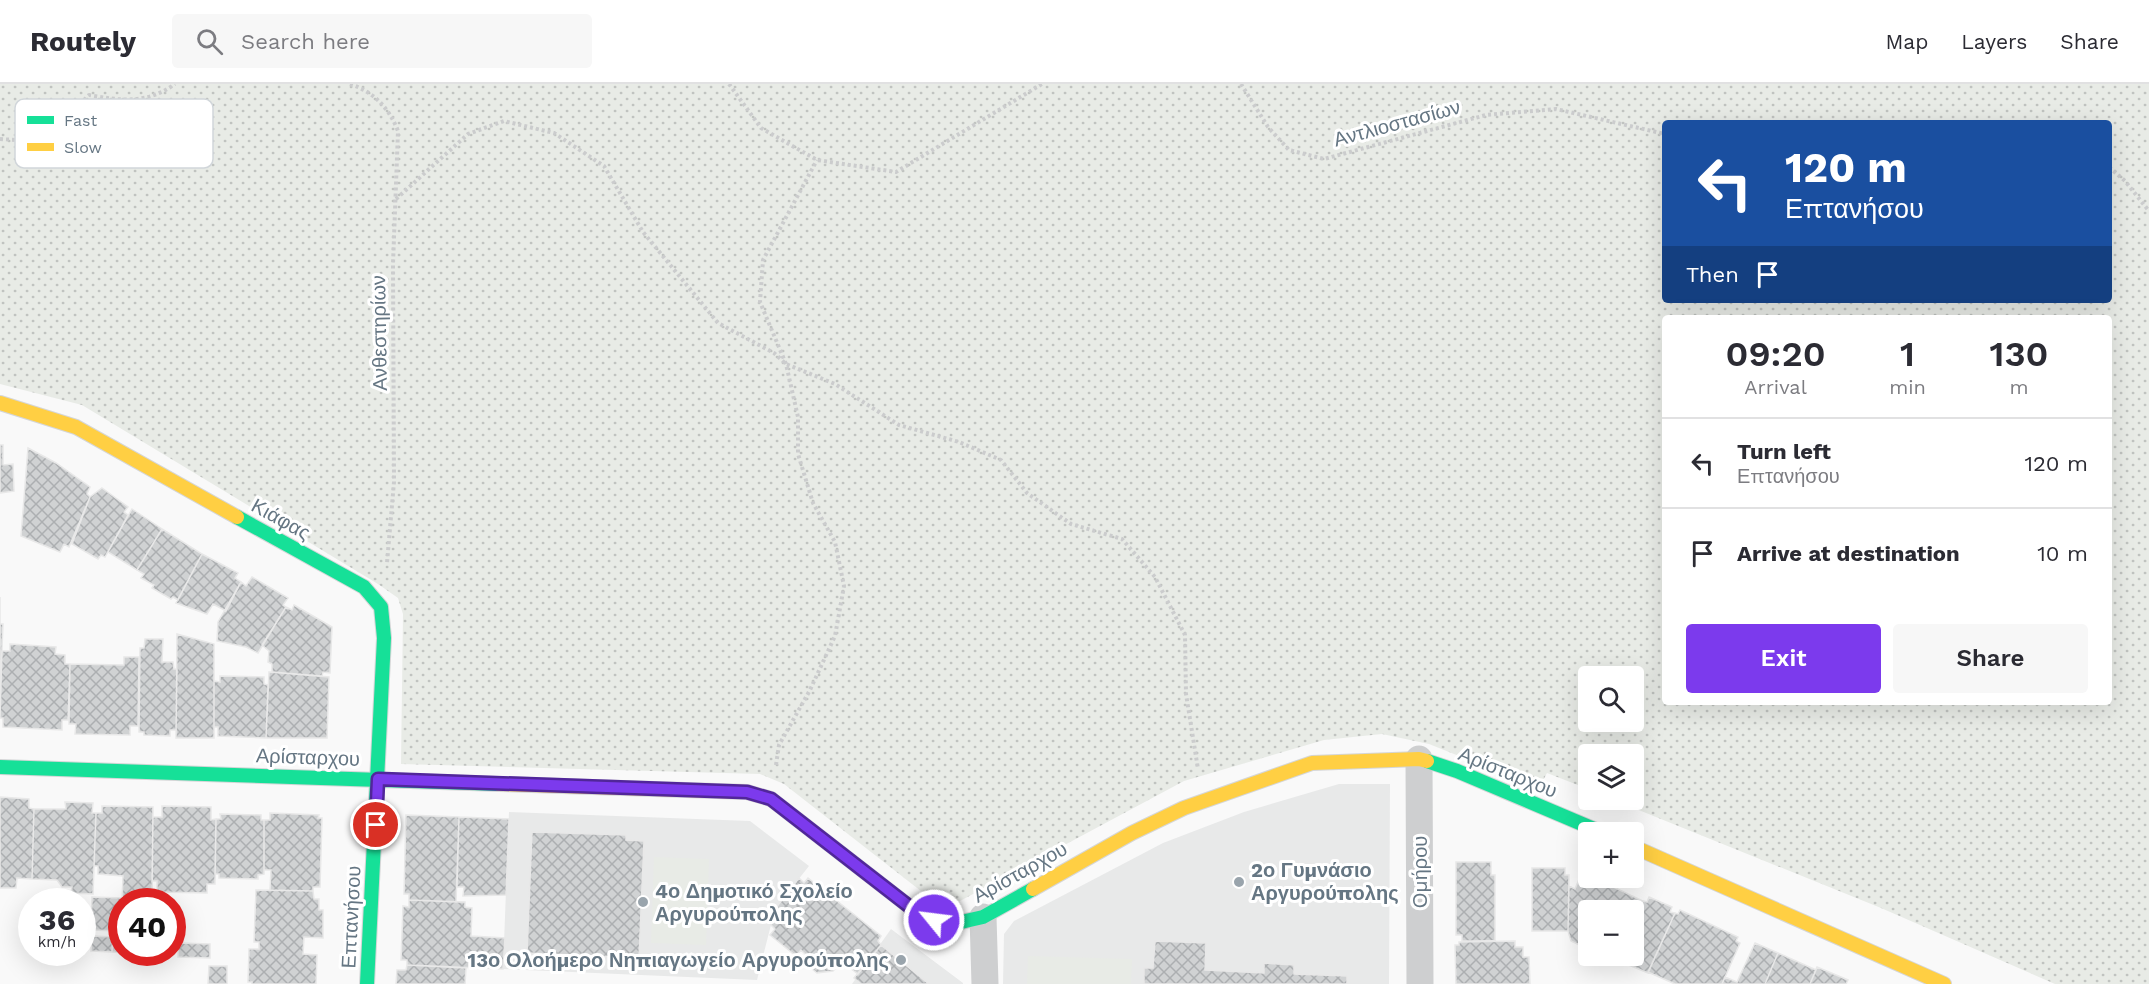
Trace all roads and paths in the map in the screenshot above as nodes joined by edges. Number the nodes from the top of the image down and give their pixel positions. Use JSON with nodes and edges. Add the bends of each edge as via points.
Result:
{"nodes":[{"id":1,"x":175,"y":84,"type":"edge"},
{"id":2,"x":350,"y":84,"type":"edge"},
{"id":3,"x":729,"y":84,"type":"edge"},
{"id":4,"x":1042,"y":84,"type":"edge"},
{"id":5,"x":1241,"y":84,"type":"edge"},
{"id":6,"x":85,"y":99,"type":"edge"},
{"id":7,"x":110,"y":99,"type":"edge"},
{"id":8,"x":137,"y":99,"type":"edge"},
{"id":9,"x":1662,"y":133,"type":"edge"},
{"id":10,"x":0,"y":139,"type":"edge"},
{"id":11,"x":15,"y":140,"type":"edge"},
{"id":12,"x":817,"y":160,"type":"junction"},
{"id":13,"x":2112,"y":170,"type":"edge"},
{"id":14,"x":396,"y":199,"type":"junction"},
{"id":15,"x":2149,"y":211,"type":"edge"},
{"id":16,"x":786,"y":364,"type":"junction"},
{"id":17,"x":0,"y":403,"type":"edge"},
{"id":18,"x":379,"y":604,"type":"junction"},
{"id":19,"x":1419,"y":759,"type":"junction"},
{"id":20,"x":0,"y":767,"type":"edge"},
{"id":21,"x":378,"y":779,"type":"junction"},
{"id":22,"x":771,"y":799,"type":"junction"},
{"id":23,"x":1203,"y":801,"type":"junction"},
{"id":24,"x":1578,"y":822,"type":"edge"},
{"id":25,"x":1644,"y":851,"type":"edge"},
{"id":26,"x":983,"y":917,"type":"junction"},
{"id":27,"x":367,"y":984,"type":"edge"},
{"id":28,"x":985,"y":984,"type":"edge"},
{"id":29,"x":1420,"y":984,"type":"edge"},
{"id":30,"x":1944,"y":984,"type":"edge"}],
"edges":[{"from":1,"to":8,"type":"path","via":[[159,96]]},
{"from":2,"to":14,"type":"path","name":"Ανθεστηρίων","via":[[363,88],[390,111],[398,131]]},
{"from":3,"to":12,"type":"path","via":[[761,128]]},
{"from":4,"to":12,"type":"path","via":[[896,172]]},
{"from":5,"to":9,"type":"path","name":"Αντλιοστασίων","via":[[1268,127],[1289,150],[1324,159],[1486,115],[1556,109]]},
{"from":6,"to":7,"type":"path","via":[[89,95]]},
{"from":10,"to":11,"type":"path"},
{"from":12,"to":16,"type":"path","via":[[763,260],[760,302]]},
{"from":13,"to":15,"type":"path"},
{"from":14,"to":16,"type":"path","via":[[468,134],[504,121],[554,133],[604,166],[643,231],[718,323],[774,353]]},
{"from":14,"to":18,"type":"path","name":"Ανθεστηρίων","via":[[394,482],[386,579]]},
{"from":16,"to":22,"type":"path","via":[[798,417],[798,454],[813,502],[835,542],[844,585],[835,636],[779,745]]},
{"from":16,"to":23,"type":"path","via":[[835,384],[899,425],[959,442],[1001,460],[1027,493],[1071,524],[1122,539],[1155,577],[1185,635],[1186,694]]},
{"from":17,"to":18,"type":"street","name":"Κιάφας","via":[[76,427],[364,587]]},
{"from":18,"to":21,"type":"street","via":[[384,638]]},
{"from":19,"to":23,"type":"street","name":"Αρίσταρχου","via":[[1312,763]]},
{"from":19,"to":24,"type":"street","name":"Αρίσταρχου"},
{"from":19,"to":29,"type":"street","name":"Ομήρου"},
{"from":20,"to":21,"type":"street","name":"Αρίσταρχου"},
{"from":21,"to":22,"type":"street","name":"Αρίσταρχου","via":[[747,792]]},
{"from":21,"to":27,"type":"street","name":"Επτανήσου"},
{"from":22,"to":26,"type":"street","name":"Αρίσταρχου","via":[[919,914],[948,925]]},
{"from":23,"to":26,"type":"street","name":"Αρίσταρχου","via":[[1132,833]]},
{"from":25,"to":30,"type":"street"},
{"from":26,"to":28,"type":"street"}]}
